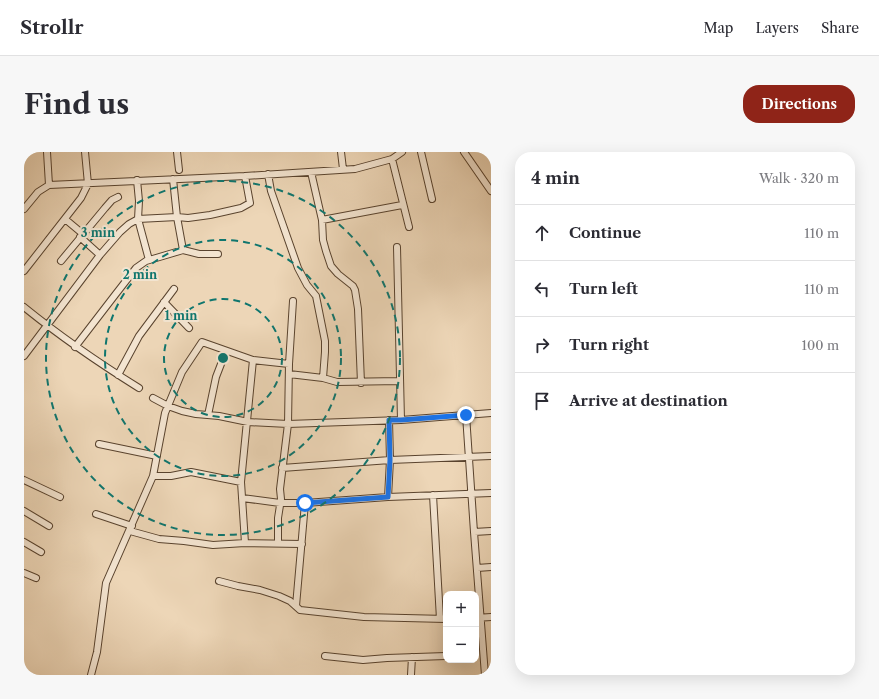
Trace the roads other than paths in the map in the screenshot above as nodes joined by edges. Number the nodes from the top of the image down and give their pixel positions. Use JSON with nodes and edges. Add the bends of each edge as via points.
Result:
{"nodes":[{"id":1,"x":47,"y":152,"type":"edge"},
{"id":2,"x":85,"y":152,"type":"edge"},
{"id":3,"x":177,"y":152,"type":"edge"},
{"id":4,"x":341,"y":152,"type":"edge"},
{"id":5,"x":402,"y":152,"type":"edge"},
{"id":6,"x":421,"y":152,"type":"edge"},
{"id":7,"x":464,"y":152,"type":"edge"},
{"id":8,"x":392,"y":159,"type":"junction"},
{"id":9,"x":343,"y":169,"type":"junction"},
{"id":10,"x":179,"y":170,"type":"dead end"},
{"id":11,"x":312,"y":172,"type":"junction"},
{"id":12,"x":268,"y":174,"type":"junction"},
{"id":13,"x":245,"y":176,"type":"junction"},
{"id":14,"x":173,"y":179,"type":"junction"},
{"id":15,"x":137,"y":180,"type":"junction"},
{"id":16,"x":88,"y":184,"type":"junction"},
{"id":17,"x":49,"y":186,"type":"junction"},
{"id":18,"x":491,"y":191,"type":"edge"},
{"id":19,"x":118,"y":196,"type":"dead end"},
{"id":20,"x":432,"y":199,"type":"dead end"},
{"id":21,"x":402,"y":204,"type":"junction"},
{"id":22,"x":24,"y":208,"type":"edge"},
{"id":23,"x":177,"y":217,"type":"junction"},
{"id":24,"x":65,"y":219,"type":"junction"},
{"id":25,"x":138,"y":219,"type":"junction"},
{"id":26,"x":322,"y":220,"type":"junction"},
{"id":27,"x":409,"y":227,"type":"dead end"},
{"id":28,"x":81,"y":235,"type":"junction"},
{"id":29,"x":397,"y":247,"type":"dead end"},
{"id":30,"x":183,"y":250,"type":"junction"},
{"id":31,"x":218,"y":254,"type":"dead end"},
{"id":32,"x":100,"y":255,"type":"junction"},
{"id":33,"x":148,"y":260,"type":"junction"},
{"id":34,"x":61,"y":261,"type":"dead end"},
{"id":35,"x":24,"y":271,"type":"edge"},
{"id":36,"x":174,"y":289,"type":"dead end"},
{"id":37,"x":293,"y":301,"type":"dead end"},
{"id":38,"x":164,"y":302,"type":"junction"},
{"id":39,"x":24,"y":307,"type":"edge"},
{"id":40,"x":47,"y":326,"type":"junction"},
{"id":41,"x":189,"y":328,"type":"dead end"},
{"id":42,"x":75,"y":347,"type":"junction"},
{"id":43,"x":226,"y":351,"type":"junction"},
{"id":44,"x":24,"y":356,"type":"edge"},
{"id":45,"x":253,"y":360,"type":"junction"},
{"id":46,"x":289,"y":364,"type":"junction"},
{"id":47,"x":289,"y":374,"type":"junction"},
{"id":48,"x":118,"y":375,"type":"junction"},
{"id":49,"x":323,"y":378,"type":"junction"},
{"id":50,"x":400,"y":382,"type":"junction"},
{"id":51,"x":361,"y":383,"type":"junction"},
{"id":52,"x":139,"y":388,"type":"dead end"},
{"id":53,"x":153,"y":398,"type":"dead end"},
{"id":54,"x":168,"y":406,"type":"junction"},
{"id":55,"x":491,"y":413,"type":"edge"},
{"id":56,"x":208,"y":415,"type":"junction"},
{"id":57,"x":466,"y":415,"type":"junction"},
{"id":58,"x":389,"y":420,"type":"junction"},
{"id":59,"x":401,"y":420,"type":"junction"},
{"id":60,"x":248,"y":422,"type":"junction"},
{"id":61,"x":288,"y":424,"type":"junction"},
{"id":62,"x":99,"y":444,"type":"dead end"},
{"id":63,"x":157,"y":456,"type":"junction"},
{"id":64,"x":491,"y":456,"type":"edge"},
{"id":65,"x":469,"y":457,"type":"junction"},
{"id":66,"x":390,"y":460,"type":"junction"},
{"id":67,"x":282,"y":468,"type":"junction"},
{"id":68,"x":153,"y":476,"type":"junction"},
{"id":69,"x":24,"y":480,"type":"edge"},
{"id":70,"x":242,"y":482,"type":"junction"},
{"id":71,"x":491,"y":493,"type":"edge"},
{"id":72,"x":472,"y":494,"type":"junction"},
{"id":73,"x":434,"y":495,"type":"junction"},
{"id":74,"x":60,"y":497,"type":"dead end"},
{"id":75,"x":388,"y":497,"type":"junction"},
{"id":76,"x":242,"y":498,"type":"junction"},
{"id":77,"x":280,"y":502,"type":"junction"},
{"id":78,"x":305,"y":503,"type":"junction"},
{"id":79,"x":24,"y":511,"type":"edge"},
{"id":80,"x":96,"y":514,"type":"dead end"},
{"id":81,"x":49,"y":526,"type":"dead end"},
{"id":82,"x":131,"y":529,"type":"junction"},
{"id":83,"x":491,"y":531,"type":"edge"},
{"id":84,"x":474,"y":532,"type":"junction"},
{"id":85,"x":24,"y":542,"type":"edge"},
{"id":86,"x":246,"y":543,"type":"junction"},
{"id":87,"x":278,"y":543,"type":"junction"},
{"id":88,"x":302,"y":544,"type":"junction"},
{"id":89,"x":41,"y":552,"type":"dead end"},
{"id":90,"x":491,"y":567,"type":"edge"},
{"id":91,"x":477,"y":568,"type":"junction"},
{"id":92,"x":24,"y":573,"type":"edge"},
{"id":93,"x":36,"y":578,"type":"dead end"},
{"id":94,"x":219,"y":581,"type":"dead end"},
{"id":95,"x":477,"y":591,"type":"edge"},
{"id":96,"x":296,"y":606,"type":"junction"},
{"id":97,"x":491,"y":617,"type":"edge"},
{"id":98,"x":479,"y":618,"type":"edge"},
{"id":99,"x":443,"y":619,"type":"edge"},
{"id":100,"x":479,"y":624,"type":"edge"},
{"id":101,"x":326,"y":656,"type":"dead end"},
{"id":102,"x":443,"y":656,"type":"edge"},
{"id":103,"x":479,"y":656,"type":"edge"},
{"id":104,"x":484,"y":656,"type":"junction"},
{"id":105,"x":412,"y":657,"type":"junction"},
{"id":106,"x":91,"y":675,"type":"edge"},
{"id":107,"x":411,"y":675,"type":"edge"},
{"id":108,"x":485,"y":675,"type":"edge"}],
"edges":[{"from":1,"to":17,"type":"street"},
{"from":2,"to":16,"type":"street"},
{"from":3,"to":10,"type":"street"},
{"from":4,"to":9,"type":"street"},
{"from":5,"to":8,"type":"street"},
{"from":6,"to":20,"type":"street"},
{"from":7,"to":18,"type":"street"},
{"from":8,"to":9,"type":"street","via":[[355,169]]},
{"from":8,"to":21,"type":"street"},
{"from":9,"to":11,"type":"street"},
{"from":11,"to":12,"type":"street"},
{"from":11,"to":26,"type":"street"},
{"from":12,"to":13,"type":"street"},
{"from":12,"to":49,"type":"street","via":[[271,191],[298,268],[316,296],[325,341]]},
{"from":13,"to":14,"type":"street"},
{"from":13,"to":23,"type":"street","via":[[249,205],[210,215]]},
{"from":14,"to":15,"type":"street"},
{"from":14,"to":23,"type":"street"},
{"from":15,"to":16,"type":"street"},
{"from":15,"to":25,"type":"street"},
{"from":16,"to":17,"type":"street"},
{"from":16,"to":24,"type":"street","via":[[78,203]]},
{"from":17,"to":22,"type":"street","via":[[38,192]]},
{"from":19,"to":28,"type":"street"},
{"from":21,"to":26,"type":"street"},
{"from":21,"to":27,"type":"street"},
{"from":23,"to":25,"type":"street"},
{"from":23,"to":30,"type":"street"},
{"from":24,"to":28,"type":"street"},
{"from":24,"to":35,"type":"street"},
{"from":25,"to":32,"type":"street","via":[[120,232]]},
{"from":25,"to":33,"type":"street"},
{"from":26,"to":51,"type":"street","via":[[323,245],[331,266],[355,290]]},
{"from":28,"to":32,"type":"street"},
{"from":28,"to":34,"type":"street"},
{"from":29,"to":50,"type":"street"},
{"from":30,"to":31,"type":"street","via":[[199,254]]},
{"from":30,"to":33,"type":"street"},
{"from":32,"to":40,"type":"street"},
{"from":33,"to":42,"type":"street","via":[[136,268]]},
{"from":36,"to":38,"type":"street"},
{"from":37,"to":46,"type":"street"},
{"from":38,"to":41,"type":"street"},
{"from":38,"to":48,"type":"street","via":[[139,336]]},
{"from":39,"to":40,"type":"street"},
{"from":40,"to":42,"type":"street"},
{"from":40,"to":44,"type":"street"},
{"from":42,"to":48,"type":"street"},
{"from":43,"to":45,"type":"street"},
{"from":43,"to":54,"type":"street","via":[[202,342],[182,372]]},
{"from":43,"to":56,"type":"street","via":[[216,377]]},
{"from":45,"to":46,"type":"street"},
{"from":45,"to":60,"type":"street"},
{"from":46,"to":47,"type":"street"},
{"from":47,"to":49,"type":"street"},
{"from":47,"to":61,"type":"street"},
{"from":48,"to":52,"type":"street"},
{"from":49,"to":51,"type":"street","via":[[337,382]]},
{"from":50,"to":51,"type":"street"},
{"from":50,"to":59,"type":"street"},
{"from":53,"to":54,"type":"street"},
{"from":54,"to":56,"type":"street"},
{"from":54,"to":63,"type":"street"},
{"from":55,"to":57,"type":"street"},
{"from":56,"to":60,"type":"street"},
{"from":57,"to":59,"type":"street"},
{"from":57,"to":65,"type":"street"},
{"from":58,"to":59,"type":"street"},
{"from":58,"to":61,"type":"street"},
{"from":58,"to":66,"type":"street"},
{"from":60,"to":61,"type":"street"},
{"from":60,"to":70,"type":"street"},
{"from":61,"to":67,"type":"street"},
{"from":62,"to":63,"type":"street"},
{"from":63,"to":68,"type":"street"},
{"from":64,"to":65,"type":"street"},
{"from":65,"to":66,"type":"street"},
{"from":65,"to":72,"type":"street"},
{"from":66,"to":67,"type":"street"},
{"from":66,"to":75,"type":"street"},
{"from":67,"to":77,"type":"street"},
{"from":68,"to":70,"type":"street","via":[[191,472]]},
{"from":68,"to":82,"type":"street"},
{"from":69,"to":74,"type":"street"},
{"from":70,"to":76,"type":"street"},
{"from":71,"to":72,"type":"street"},
{"from":72,"to":73,"type":"street"},
{"from":72,"to":84,"type":"street"},
{"from":73,"to":75,"type":"street"},
{"from":73,"to":99,"type":"street"},
{"from":75,"to":78,"type":"street"},
{"from":76,"to":77,"type":"street"},
{"from":76,"to":86,"type":"street"},
{"from":77,"to":78,"type":"street"},
{"from":77,"to":87,"type":"street"},
{"from":78,"to":88,"type":"street"},
{"from":79,"to":81,"type":"street"},
{"from":80,"to":82,"type":"street"},
{"from":82,"to":86,"type":"street","via":[[159,539],[213,546]]},
{"from":82,"to":106,"type":"street","via":[[106,583],[97,652]]},
{"from":83,"to":84,"type":"street"},
{"from":84,"to":91,"type":"street"},
{"from":85,"to":89,"type":"street"},
{"from":86,"to":87,"type":"street"},
{"from":87,"to":88,"type":"street"},
{"from":88,"to":96,"type":"street"},
{"from":90,"to":91,"type":"street"},
{"from":91,"to":95,"type":"street"},
{"from":92,"to":93,"type":"street"},
{"from":94,"to":96,"type":"street","via":[[260,590],[284,598]]},
{"from":96,"to":99,"type":"street","via":[[300,610],[364,617]]},
{"from":97,"to":98,"type":"street"},
{"from":100,"to":104,"type":"street"},
{"from":101,"to":105,"type":"street","via":[[363,660]]},
{"from":102,"to":105,"type":"street"},
{"from":103,"to":104,"type":"street"},
{"from":104,"to":108,"type":"street"},
{"from":105,"to":107,"type":"street"}]}
